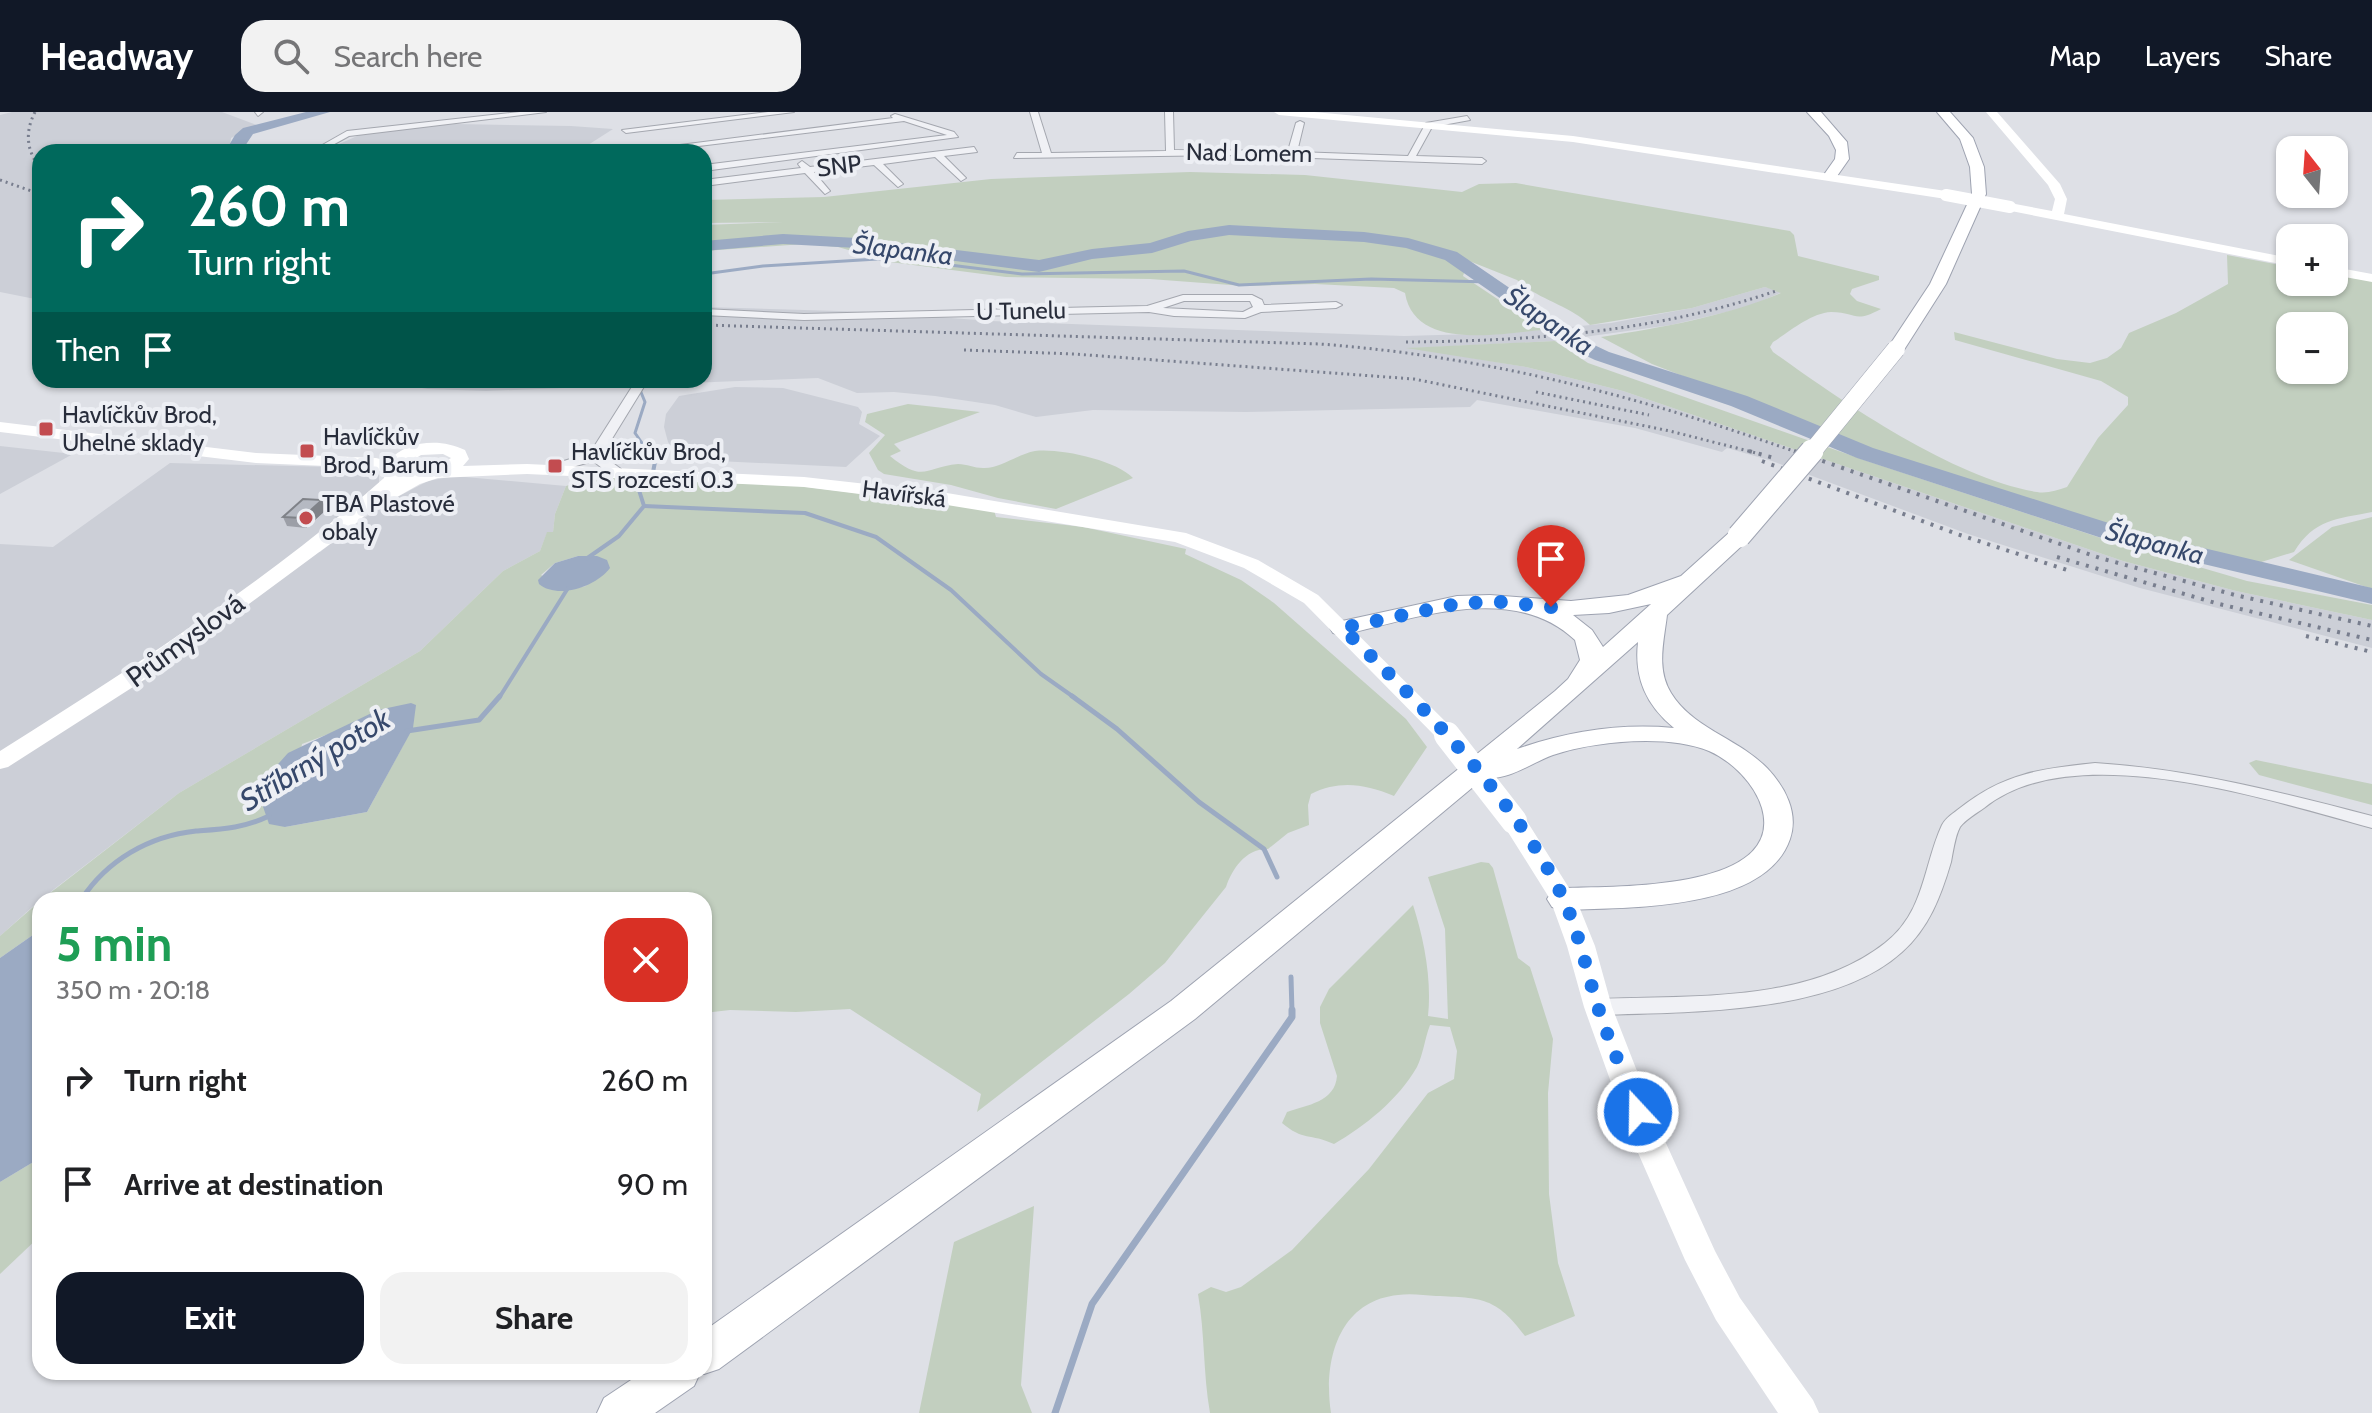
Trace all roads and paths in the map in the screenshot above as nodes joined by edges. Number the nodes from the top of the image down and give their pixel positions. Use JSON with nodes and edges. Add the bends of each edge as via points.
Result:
{"nodes":[{"id":1,"x":542,"y":112,"type":"edge"},
{"id":2,"x":790,"y":112,"type":"edge"},
{"id":3,"x":881,"y":112,"type":"edge"},
{"id":4,"x":1034,"y":112,"type":"edge"},
{"id":5,"x":1169,"y":112,"type":"edge"},
{"id":6,"x":1279,"y":112,"type":"edge"},
{"id":7,"x":1813,"y":112,"type":"edge"},
{"id":8,"x":1943,"y":112,"type":"edge"},
{"id":9,"x":1991,"y":112,"type":"edge"},
{"id":10,"x":762,"y":114,"type":"edge"},
{"id":11,"x":902,"y":116,"type":"edge"},
{"id":12,"x":1467,"y":118,"type":"dead end"},
{"id":13,"x":1300,"y":123,"type":"dead end"},
{"id":14,"x":1429,"y":125,"type":"junction"},
{"id":15,"x":777,"y":134,"type":"junction"},
{"id":16,"x":329,"y":144,"type":"edge"},
{"id":17,"x":634,"y":144,"type":"edge"},
{"id":18,"x":695,"y":144,"type":"edge"},
{"id":19,"x":974,"y":150,"type":"dead end"},
{"id":20,"x":1170,"y":152,"type":"junction"},
{"id":21,"x":937,"y":154,"type":"junction"},
{"id":22,"x":1292,"y":154,"type":"junction"},
{"id":23,"x":1047,"y":155,"type":"junction"},
{"id":24,"x":1017,"y":156,"type":"dead end"},
{"id":25,"x":796,"y":157,"type":"junction"},
{"id":26,"x":1411,"y":158,"type":"junction"},
{"id":27,"x":1482,"y":161,"type":"dead end"},
{"id":28,"x":876,"y":162,"type":"junction"},
{"id":29,"x":712,"y":167,"type":"edge"},
{"id":30,"x":808,"y":170,"type":"junction"},
{"id":31,"x":1830,"y":176,"type":"junction"},
{"id":32,"x":961,"y":178,"type":"dead end"},
{"id":33,"x":712,"y":182,"type":"edge"},
{"id":34,"x":898,"y":184,"type":"dead end"},
{"id":35,"x":825,"y":191,"type":"dead end"},
{"id":36,"x":2057,"y":217,"type":"junction"},
{"id":37,"x":2276,"y":259,"type":"edge"},
{"id":38,"x":2348,"y":274,"type":"edge"},
{"id":39,"x":2372,"y":278,"type":"edge"},
{"id":40,"x":1336,"y":305,"type":"dead end"},
{"id":41,"x":712,"y":312,"type":"edge"},
{"id":42,"x":637,"y":388,"type":"edge"},
{"id":43,"x":0,"y":427,"type":"edge"},
{"id":44,"x":415,"y":452,"type":"junction"},
{"id":45,"x":460,"y":455,"type":"junction"},
{"id":46,"x":595,"y":456,"type":"junction"},
{"id":47,"x":290,"y":459,"type":"junction"},
{"id":48,"x":527,"y":469,"type":"junction"},
{"id":49,"x":394,"y":470,"type":"junction"},
{"id":50,"x":549,"y":470,"type":"junction"},
{"id":51,"x":616,"y":472,"type":"junction"},
{"id":52,"x":434,"y":474,"type":"junction"},
{"id":53,"x":363,"y":508,"type":"junction"},
{"id":54,"x":1739,"y":536,"type":"junction"},
{"id":55,"x":1532,"y":606,"type":"junction"},
{"id":56,"x":1655,"y":614,"type":"junction"},
{"id":57,"x":1342,"y":628,"type":"junction"},
{"id":58,"x":1564,"y":697,"type":"junction"},
{"id":59,"x":1715,"y":744,"type":"junction"},
{"id":60,"x":0,"y":762,"type":"edge"},
{"id":61,"x":1456,"y":788,"type":"junction"},
{"id":62,"x":2372,"y":822,"type":"edge"},
{"id":63,"x":1563,"y":899,"type":"junction"},
{"id":64,"x":1598,"y":1007,"type":"junction"},
{"id":65,"x":712,"y":1349,"type":"edge"},
{"id":66,"x":667,"y":1380,"type":"edge"},
{"id":67,"x":619,"y":1413,"type":"edge"},
{"id":68,"x":1800,"y":1413,"type":"edge"}],
"edges":[{"from":1,"to":16,"type":"street","via":[[347,134]]},
{"from":2,"to":10,"type":"street"},
{"from":3,"to":11,"type":"street"},
{"from":4,"to":23,"type":"street"},
{"from":5,"to":20,"type":"street"},
{"from":6,"to":14,"type":"street"},
{"from":7,"to":31,"type":"main road","via":[[1844,149],[1841,165]]},
{"from":8,"to":54,"type":"main road","bridge":true,"via":[[1966,138],[1977,167],[1979,194],[1938,284],[1896,349]]},
{"from":9,"to":36,"type":"street","via":[[2059,191]]},
{"from":10,"to":15,"type":"street"},
{"from":10,"to":17,"type":"street","via":[[624,126]]},
{"from":11,"to":15,"type":"street"},
{"from":11,"to":25,"type":"street","via":[[954,137]]},
{"from":12,"to":14,"type":"street"},
{"from":13,"to":22,"type":"street"},
{"from":14,"to":26,"type":"street"},
{"from":14,"to":31,"type":"street"},
{"from":15,"to":18,"type":"street"},
{"from":15,"to":25,"type":"street"},
{"from":19,"to":21,"type":"street","name":"SNP"},
{"from":20,"to":22,"type":"street","name":"Nad Lomem"},
{"from":20,"to":23,"type":"street","name":"Nad Lomem"},
{"from":21,"to":28,"type":"street","name":"SNP"},
{"from":21,"to":32,"type":"street"},
{"from":22,"to":26,"type":"street","name":"Nad Lomem"},
{"from":23,"to":24,"type":"street","name":"Nad Lomem"},
{"from":25,"to":29,"type":"street"},
{"from":25,"to":30,"type":"street"},
{"from":26,"to":27,"type":"street","name":"Nad Lomem"},
{"from":28,"to":30,"type":"street","name":"SNP"},
{"from":28,"to":34,"type":"street"},
{"from":30,"to":33,"type":"street","name":"SNP"},
{"from":30,"to":35,"type":"street"},
{"from":31,"to":36,"type":"street","bridge":true},
{"from":36,"to":37,"type":"street"},
{"from":38,"to":39,"type":"street"},
{"from":40,"to":41,"type":"street","name":"U Tunelu","via":[[1259,309],[1245,315],[1149,309],[804,317]]},
{"from":42,"to":46,"type":"street"},
{"from":43,"to":47,"type":"street","name":"Havířská"},
{"from":44,"to":45,"type":"street","name":"Havířská","via":[[447,448]]},
{"from":44,"to":47,"type":"street","name":"Havířská"},
{"from":44,"to":49,"type":"street","via":[[398,460]]},
{"from":45,"to":48,"type":"street","name":"Havířská","via":[[473,462]]},
{"from":45,"to":52,"type":"street","via":[[455,465]]},
{"from":46,"to":50,"type":"street"},
{"from":46,"to":51,"type":"street"},
{"from":47,"to":49,"type":"street","name":"Havířská","via":[[376,463]]},
{"from":48,"to":50,"type":"street","name":"Havířská"},
{"from":48,"to":52,"type":"street","name":"Havířská"},
{"from":49,"to":52,"type":"street","name":"Havířská","via":[[407,476]]},
{"from":49,"to":53,"type":"street","name":"Průmyslová","via":[[393,480]]},
{"from":50,"to":51,"type":"street","name":"Havířská"},
{"from":51,"to":57,"type":"street","name":"Havířská","via":[[804,482],[1179,537],[1272,574],[1311,599]]},
{"from":52,"to":53,"type":"street","name":"Průmyslová"},
{"from":53,"to":60,"type":"street","name":"Průmyslová","via":[[123,685]]},
{"from":54,"to":55,"type":"main road","via":[[1696,572],[1658,593],[1588,606]]},
{"from":54,"to":56,"type":"main road"},
{"from":55,"to":57,"type":"main road","via":[[1461,603]]},
{"from":55,"to":58,"type":"main road","via":[[1572,626],[1593,652],[1586,674]]},
{"from":56,"to":58,"type":"main road"},
{"from":56,"to":59,"type":"main road","via":[[1649,660],[1655,689],[1678,718]]},
{"from":57,"to":63,"type":"street","name":"Havířská","bridge":true,"via":[[1447,735],[1514,821]]},
{"from":58,"to":61,"type":"main road"},
{"from":59,"to":61,"type":"main road","via":[[1650,733],[1590,735],[1542,748]]},
{"from":59,"to":63,"type":"main road","via":[[1754,772],[1776,806],[1776,843],[1759,864],[1731,880],[1692,889]]},
{"from":61,"to":65,"type":"main road","via":[[1183,1010]]},
{"from":62,"to":64,"type":"street","via":[[2157,772],[2105,769],[2038,776],[2000,787],[1961,813],[1952,824],[1920,916],[1901,941],[1869,964],[1825,983],[1752,997]]},
{"from":63,"to":64,"type":"street","name":"Havířská"},
{"from":64,"to":68,"type":"street","name":"Havířská","via":[[1696,1248],[1728,1309]]},
{"from":66,"to":67,"type":"main road"}]}
